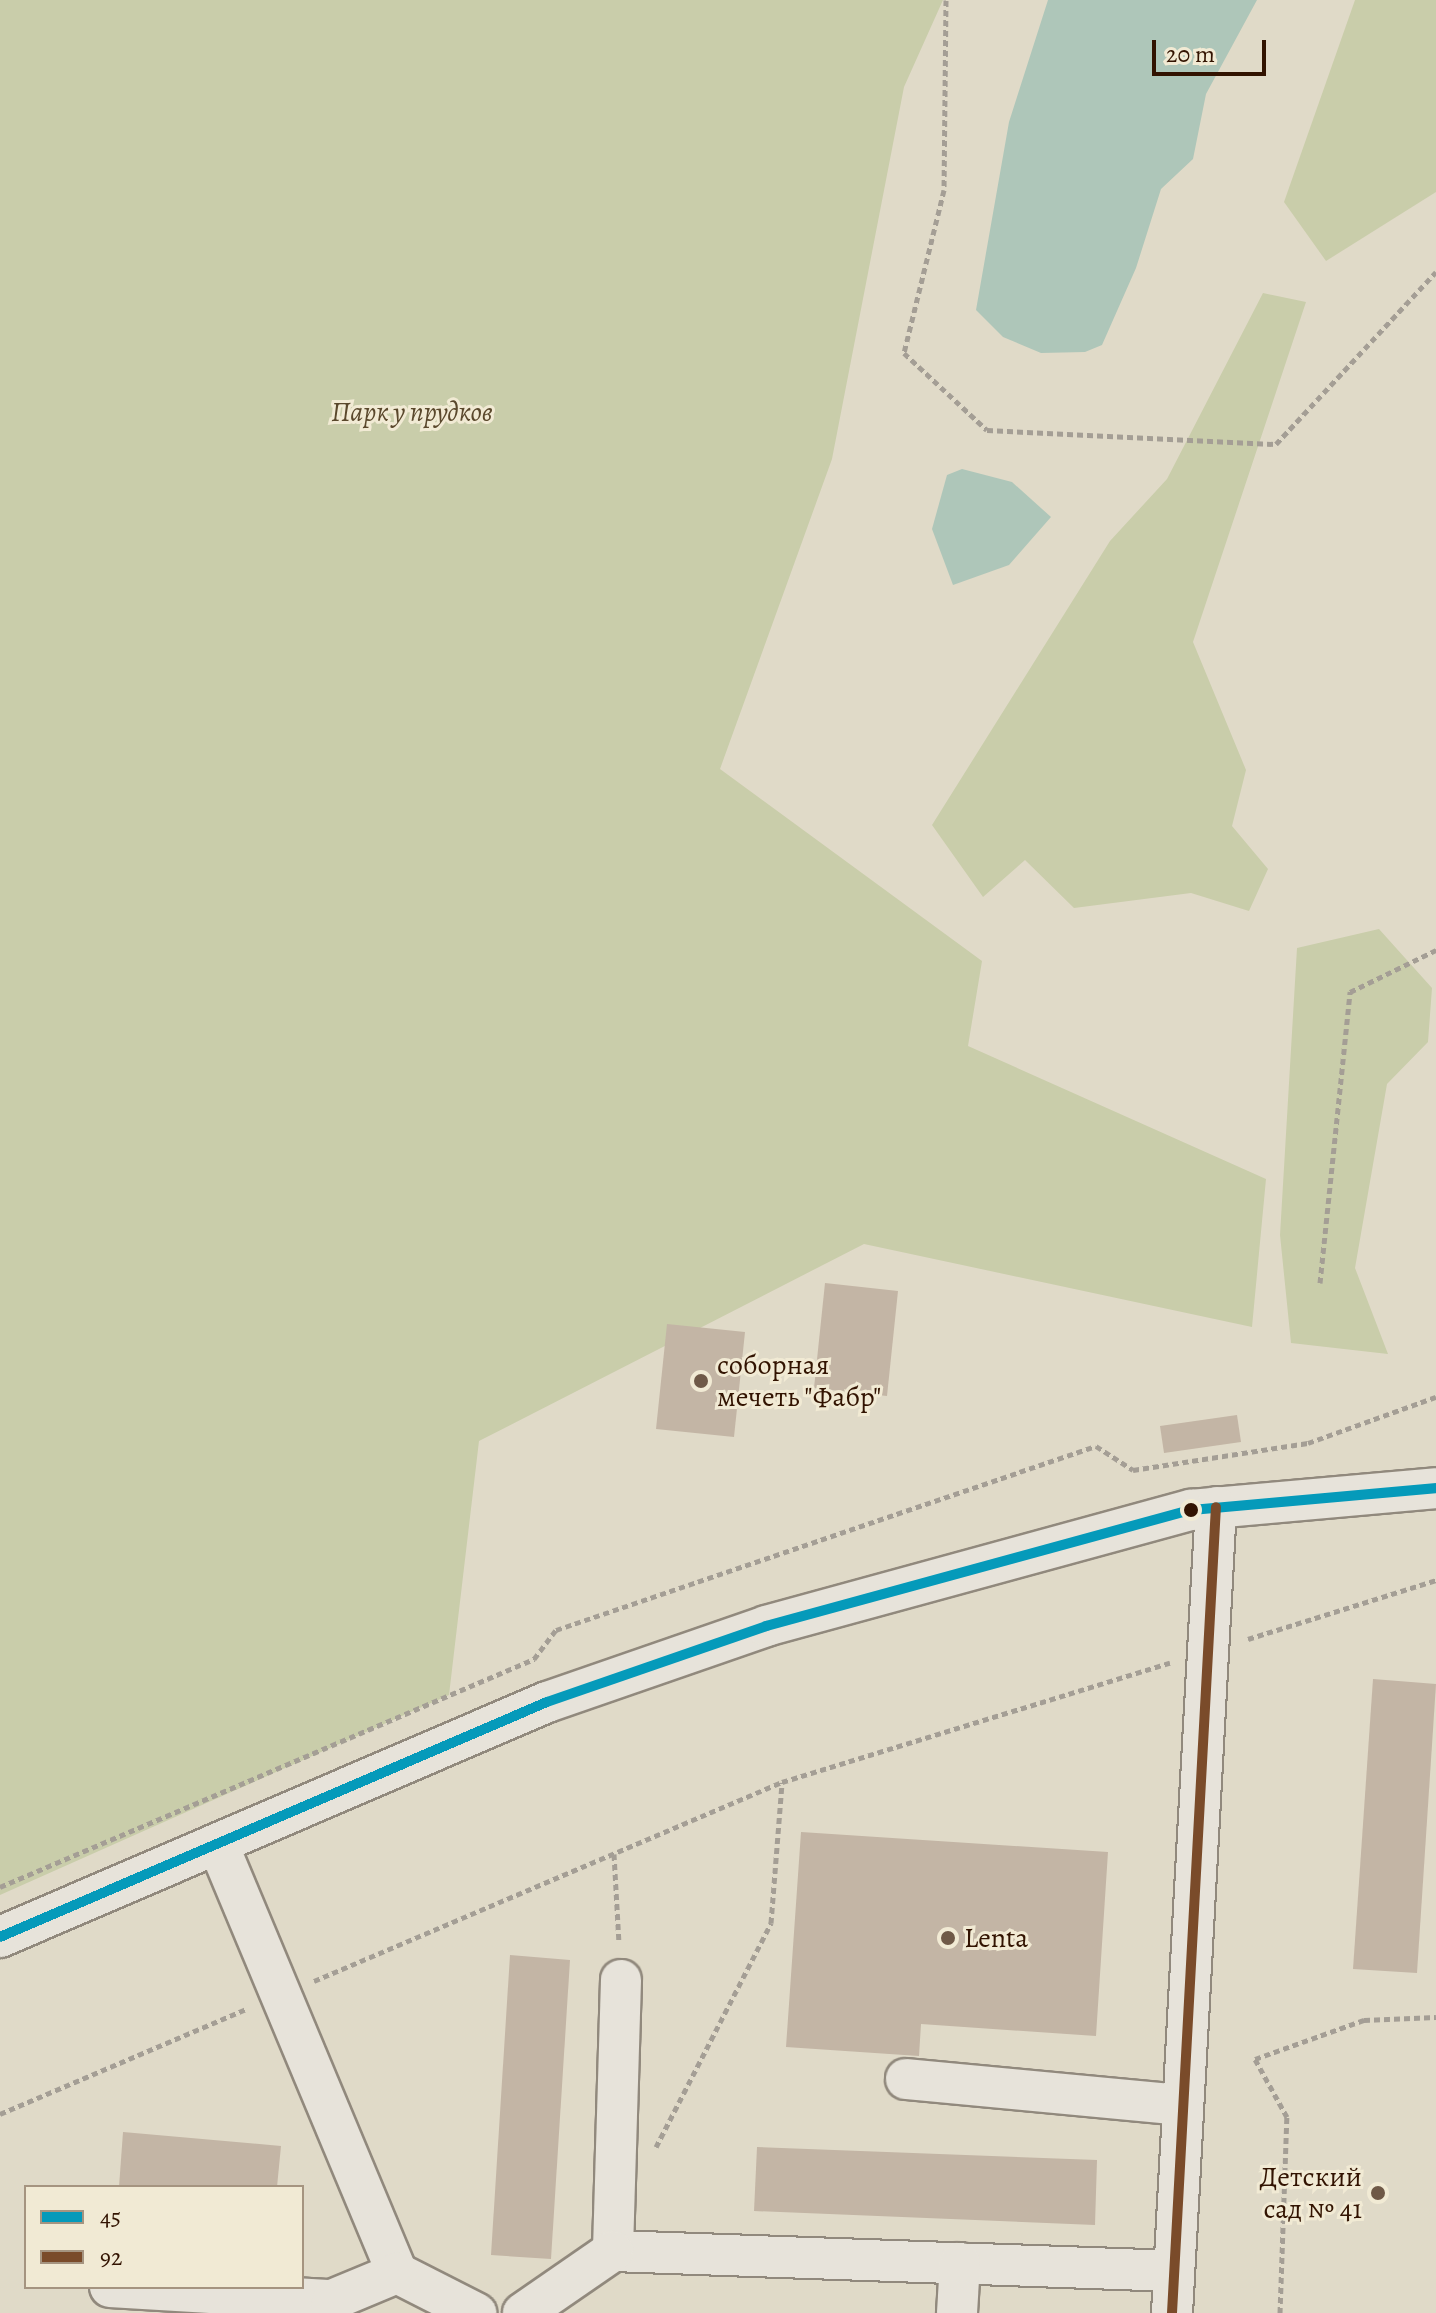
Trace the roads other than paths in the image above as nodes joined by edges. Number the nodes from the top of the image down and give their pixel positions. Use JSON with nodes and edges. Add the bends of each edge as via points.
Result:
{"nodes":[{"id":1,"x":1436,"y":1488,"type":"edge"},
{"id":2,"x":1216,"y":1507,"type":"junction"},
{"id":3,"x":219,"y":1847,"type":"junction"},
{"id":4,"x":0,"y":1937,"type":"edge"},
{"id":5,"x":621,"y":1980,"type":"road end"},
{"id":6,"x":906,"y":2079,"type":"dead end"},
{"id":7,"x":1182,"y":2105,"type":"junction"},
{"id":8,"x":613,"y":2251,"type":"junction"},
{"id":9,"x":960,"y":2263,"type":"junction"},
{"id":10,"x":1174,"y":2271,"type":"junction"},
{"id":11,"x":397,"y":2273,"type":"junction"},
{"id":12,"x":133,"y":2289,"type":"edge"},
{"id":13,"x":331,"y":2306,"type":"edge"},
{"id":14,"x":476,"y":2313,"type":"edge"},
{"id":15,"x":523,"y":2313,"type":"edge"},
{"id":16,"x":957,"y":2313,"type":"edge"},
{"id":17,"x":1172,"y":2313,"type":"edge"}],
"edges":[{"from":1,"to":2,"type":"street"},
{"from":2,"to":3,"type":"street","via":[[766,1626],[547,1702]]},
{"from":2,"to":7,"type":"street"},
{"from":3,"to":4,"type":"street"},
{"from":3,"to":11,"type":"street"},
{"from":5,"to":8,"type":"street"},
{"from":6,"to":7,"type":"street"},
{"from":7,"to":10,"type":"street"},
{"from":8,"to":9,"type":"street"},
{"from":8,"to":15,"type":"street"},
{"from":9,"to":10,"type":"street"},
{"from":9,"to":16,"type":"street"},
{"from":10,"to":17,"type":"street"},
{"from":11,"to":13,"type":"street"},
{"from":11,"to":14,"type":"street"},
{"from":12,"to":13,"type":"street"}]}
